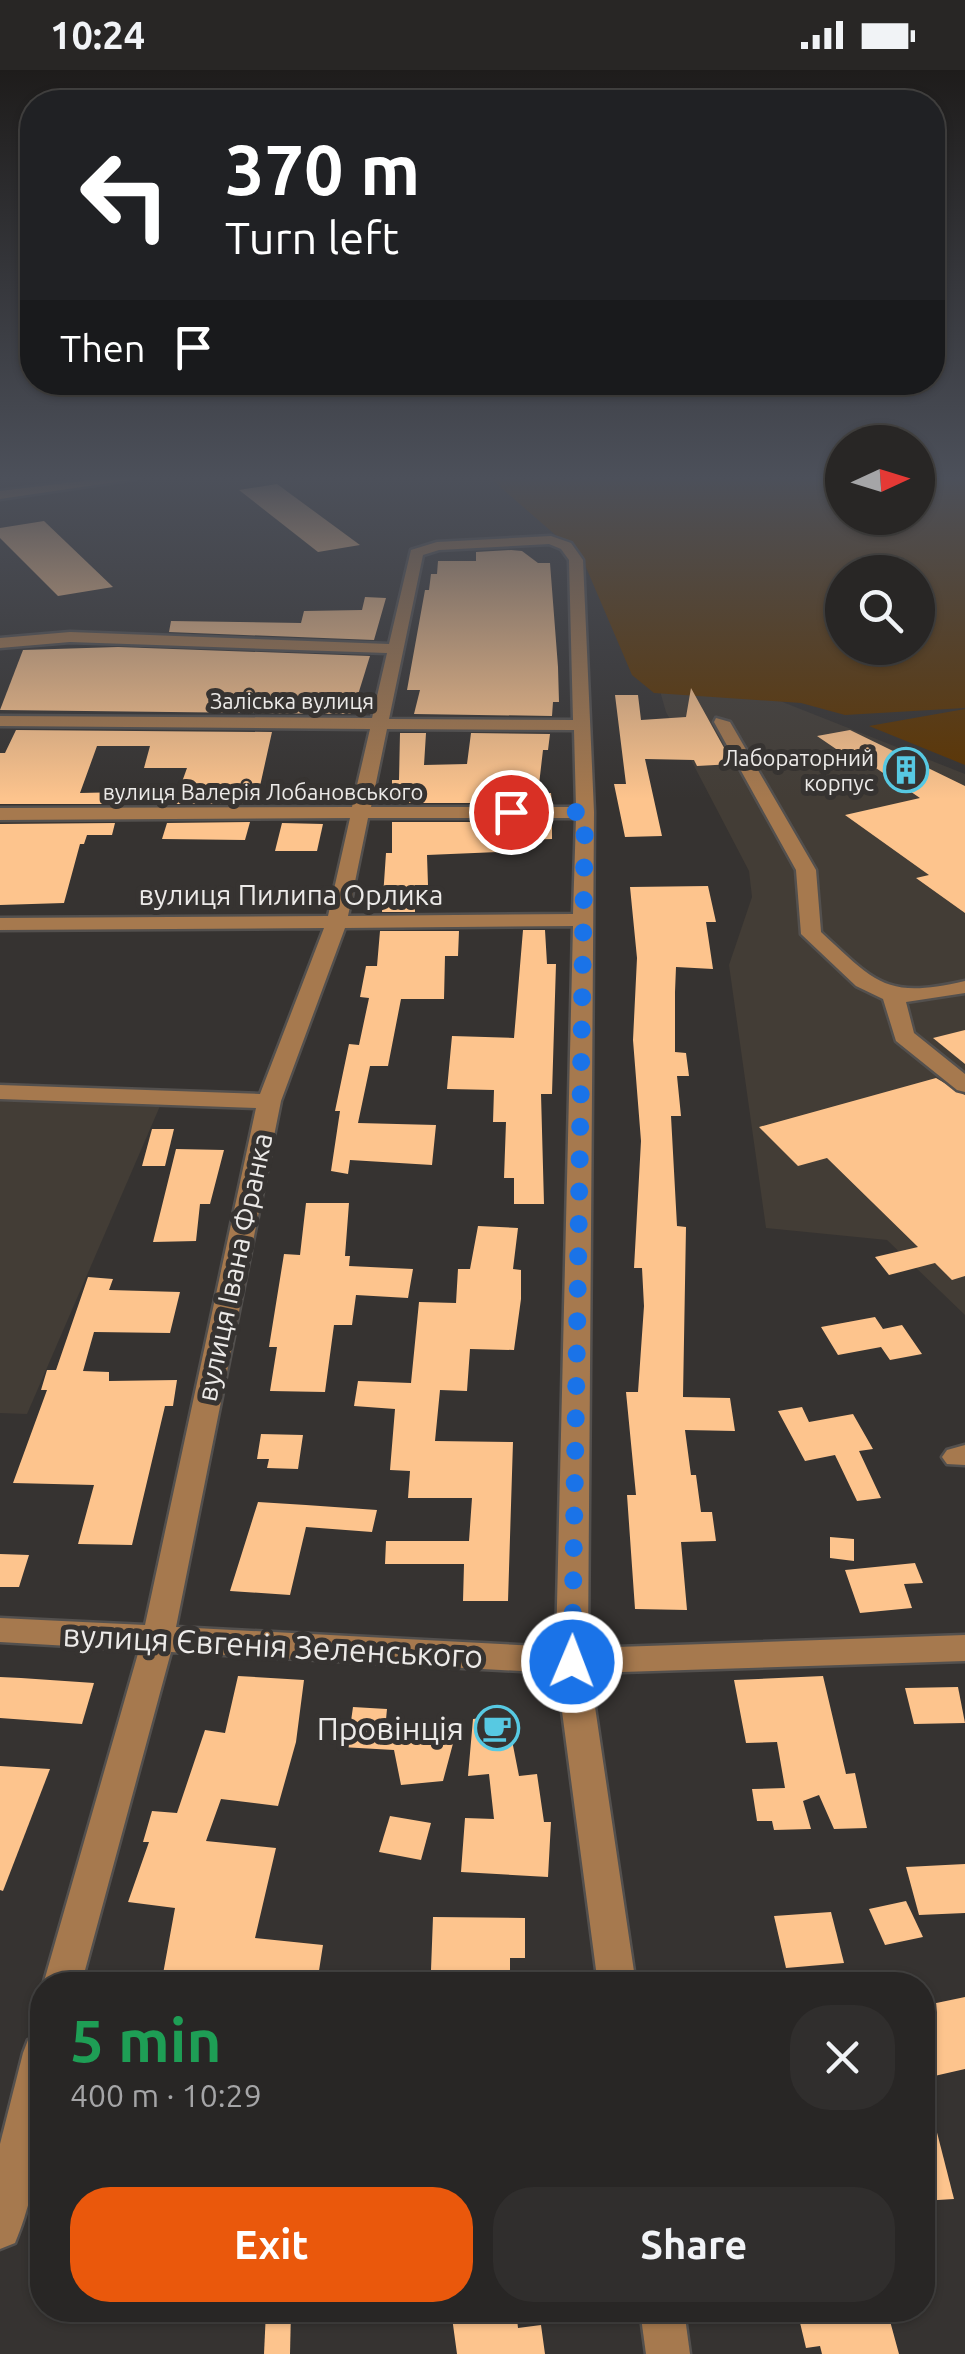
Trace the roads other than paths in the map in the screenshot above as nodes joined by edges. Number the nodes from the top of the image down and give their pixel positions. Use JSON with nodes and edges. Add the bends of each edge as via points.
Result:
{"nodes":[{"id":1,"x":408,"y":586,"type":"edge"},
{"id":2,"x":577,"y":586,"type":"edge"},
{"id":3,"x":0,"y":643,"type":"edge"},
{"id":4,"x":392,"y":649,"type":"junction"},
{"id":5,"x":0,"y":721,"type":"edge"},
{"id":6,"x":722,"y":722,"type":"dead end"},
{"id":7,"x":376,"y":723,"type":"junction"},
{"id":8,"x":584,"y":725,"type":"junction"},
{"id":9,"x":585,"y":812,"type":"junction"},
{"id":10,"x":361,"y":813,"type":"junction"},
{"id":11,"x":0,"y":814,"type":"edge"},
{"id":12,"x":583,"y":920,"type":"junction"},
{"id":13,"x":337,"y":921,"type":"junction"},
{"id":14,"x":0,"y":924,"type":"edge"},
{"id":15,"x":965,"y":987,"type":"edge"},
{"id":16,"x":894,"y":998,"type":"junction"},
{"id":17,"x":965,"y":1084,"type":"edge"},
{"id":18,"x":0,"y":1092,"type":"edge"},
{"id":19,"x":269,"y":1101,"type":"junction"},
{"id":20,"x":0,"y":1630,"type":"edge"},
{"id":21,"x":158,"y":1639,"type":"junction"},
{"id":22,"x":965,"y":1648,"type":"edge"},
{"id":23,"x":572,"y":1662,"type":"junction"},
{"id":24,"x":66,"y":1972,"type":"edge"},
{"id":25,"x":615,"y":1972,"type":"edge"},
{"id":26,"x":30,"y":2104,"type":"edge"},
{"id":27,"x":0,"y":2228,"type":"edge"},
{"id":28,"x":664,"y":2322,"type":"edge"},
{"id":29,"x":668,"y":2354,"type":"edge"}],
"edges":[{"from":1,"to":4,"type":"street","name":"вулиця Івана Франка"},
{"from":2,"to":8,"type":"street","name":"вулиця Івана Франка"},
{"from":3,"to":4,"type":"street","via":[[70,636]]},
{"from":4,"to":7,"type":"street","name":"вулиця Івана Франка"},
{"from":5,"to":7,"type":"street","name":"Заліська вулиця"},
{"from":6,"to":16,"type":"street","via":[[806,870],[811,934],[871,989]]},
{"from":7,"to":8,"type":"street","name":"Заліська вулиця"},
{"from":7,"to":10,"type":"street","name":"вулиця Івана Франка"},
{"from":8,"to":9,"type":"street"},
{"from":9,"to":10,"type":"street","name":"вулиця Валерія Лобановського"},
{"from":9,"to":12,"type":"street"},
{"from":10,"to":11,"type":"street","name":"вулиця Валерія Лобановського"},
{"from":10,"to":13,"type":"street","name":"вулиця Івана Франка"},
{"from":12,"to":13,"type":"street","name":"вулиця Пилипа Орлика"},
{"from":12,"to":23,"type":"street"},
{"from":13,"to":14,"type":"street","name":"вулиця Пилипа Орлика"},
{"from":13,"to":19,"type":"street","name":"вулиця Івана Франка"},
{"from":15,"to":16,"type":"street"},
{"from":16,"to":17,"type":"street","via":[[904,1036]]},
{"from":18,"to":19,"type":"street"},
{"from":19,"to":21,"type":"street","name":"вулиця Івана Франка"},
{"from":20,"to":21,"type":"street","name":"вулиця Євгенія Зеленського"},
{"from":21,"to":23,"type":"street","name":"вулиця Євгенія Зеленського"},
{"from":21,"to":24,"type":"street","name":"вулиця Івана Франка"},
{"from":22,"to":23,"type":"street","name":"вулиця Євгенія Зеленського"},
{"from":23,"to":25,"type":"street"},
{"from":26,"to":27,"type":"street"},
{"from":28,"to":29,"type":"street"}]}
